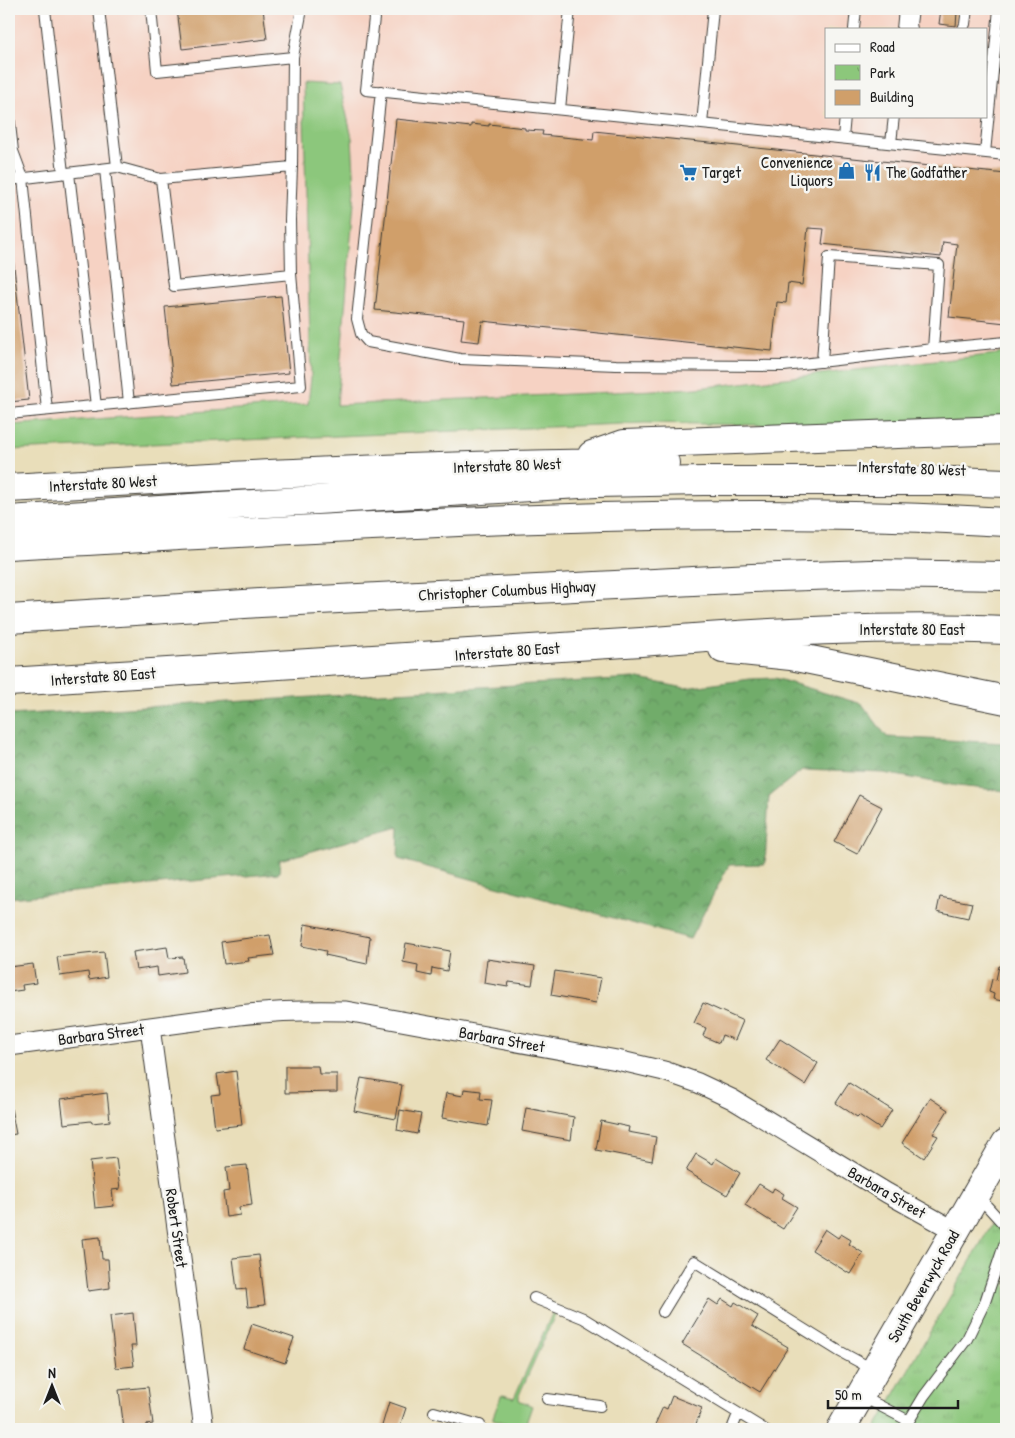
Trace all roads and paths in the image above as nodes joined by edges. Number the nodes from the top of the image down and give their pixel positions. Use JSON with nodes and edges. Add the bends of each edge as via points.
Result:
{"nodes":[{"id":1,"x":45,"y":9,"type":"edge"},
{"id":2,"x":99,"y":9,"type":"edge"},
{"id":3,"x":151,"y":9,"type":"edge"},
{"id":4,"x":302,"y":9,"type":"edge"},
{"id":5,"x":375,"y":9,"type":"edge"},
{"id":6,"x":570,"y":9,"type":"edge"},
{"id":7,"x":713,"y":9,"type":"edge"},
{"id":8,"x":856,"y":9,"type":"edge"},
{"id":9,"x":904,"y":9,"type":"edge"},
{"id":10,"x":913,"y":9,"type":"edge"},
{"id":11,"x":967,"y":9,"type":"edge"},
{"id":12,"x":999,"y":9,"type":"edge"},
{"id":13,"x":854,"y":28,"type":"edge"},
{"id":14,"x":902,"y":28,"type":"edge"},
{"id":15,"x":912,"y":28,"type":"edge"},
{"id":16,"x":963,"y":28,"type":"edge"},
{"id":17,"x":990,"y":56,"type":"edge"},
{"id":18,"x":293,"y":57,"type":"junction"},
{"id":19,"x":381,"y":91,"type":"junction"},
{"id":20,"x":988,"y":94,"type":"edge"},
{"id":21,"x":560,"y":109,"type":"junction"},
{"id":22,"x":9,"y":115,"type":"edge"},
{"id":23,"x":845,"y":118,"type":"edge"},
{"id":24,"x":894,"y":118,"type":"edge"},
{"id":25,"x":987,"y":118,"type":"edge"},
{"id":26,"x":702,"y":124,"type":"junction"},
{"id":27,"x":843,"y":138,"type":"junction"},
{"id":28,"x":892,"y":143,"type":"junction"},
{"id":29,"x":985,"y":152,"type":"junction"},
{"id":30,"x":1006,"y":155,"type":"edge"},
{"id":31,"x":117,"y":167,"type":"junction"},
{"id":32,"x":292,"y":167,"type":"junction"},
{"id":33,"x":105,"y":169,"type":"junction"},
{"id":34,"x":66,"y":173,"type":"junction"},
{"id":35,"x":23,"y":178,"type":"junction"},
{"id":36,"x":161,"y":179,"type":"junction"},
{"id":37,"x":9,"y":180,"type":"edge"},
{"id":38,"x":291,"y":274,"type":"junction"},
{"id":39,"x":1006,"y":342,"type":"edge"},
{"id":40,"x":933,"y":349,"type":"junction"},
{"id":41,"x":822,"y":362,"type":"junction"},
{"id":42,"x":129,"y":403,"type":"junction"},
{"id":43,"x":96,"y":406,"type":"junction"},
{"id":44,"x":47,"y":410,"type":"junction"},
{"id":45,"x":9,"y":414,"type":"edge"},
{"id":46,"x":1006,"y":430,"type":"edge"},
{"id":47,"x":568,"y":463,"type":"junction"},
{"id":48,"x":1006,"y":471,"type":"edge"},
{"id":49,"x":1006,"y":483,"type":"edge"},
{"id":50,"x":9,"y":488,"type":"edge"},
{"id":51,"x":9,"y":520,"type":"edge"},
{"id":52,"x":1006,"y":522,"type":"edge"},
{"id":53,"x":9,"y":545,"type":"edge"},
{"id":54,"x":1006,"y":576,"type":"edge"},
{"id":55,"x":9,"y":619,"type":"edge"},
{"id":56,"x":1006,"y":630,"type":"edge"},
{"id":57,"x":641,"y":642,"type":"junction"},
{"id":58,"x":9,"y":682,"type":"edge"},
{"id":59,"x":1006,"y":700,"type":"edge"},
{"id":60,"x":150,"y":1027,"type":"junction"},
{"id":61,"x":9,"y":1046,"type":"edge"},
{"id":62,"x":1006,"y":1143,"type":"edge"},
{"id":63,"x":976,"y":1194,"type":"junction"},
{"id":64,"x":1006,"y":1227,"type":"edge"},
{"id":65,"x":955,"y":1231,"type":"junction"},
{"id":66,"x":1006,"y":1239,"type":"edge"},
{"id":67,"x":534,"y":1298,"type":"dead end"},
{"id":68,"x":663,"y":1312,"type":"dead end"},
{"id":69,"x":875,"y":1370,"type":"junction"},
{"id":70,"x":860,"y":1396,"type":"junction"},
{"id":71,"x":547,"y":1399,"type":"dead end"},
{"id":72,"x":600,"y":1406,"type":"dead end"},
{"id":73,"x":434,"y":1412,"type":"dead end"},
{"id":74,"x":738,"y":1414,"type":"junction"},
{"id":75,"x":907,"y":1425,"type":"edge"},
{"id":76,"x":480,"y":1426,"type":"dead end"},
{"id":77,"x":204,"y":1429,"type":"edge"},
{"id":78,"x":732,"y":1429,"type":"edge"},
{"id":79,"x":764,"y":1429,"type":"edge"},
{"id":80,"x":841,"y":1429,"type":"edge"}],
"edges":[{"from":1,"to":34,"type":"lane"},
{"from":2,"to":31,"type":"lane"},
{"from":3,"to":18,"type":"lane","via":[[157,71]]},
{"from":4,"to":18,"type":"lane"},
{"from":5,"to":19,"type":"lane","via":[[366,90]]},
{"from":6,"to":21,"type":"lane"},
{"from":7,"to":26,"type":"lane"},
{"from":8,"to":13,"type":"lane"},
{"from":9,"to":14,"type":"lane"},
{"from":10,"to":15,"type":"lane"},
{"from":11,"to":16,"type":"lane"},
{"from":12,"to":17,"type":"lane"},
{"from":17,"to":20,"type":"lane"},
{"from":18,"to":32,"type":"lane"},
{"from":19,"to":21,"type":"lane"},
{"from":19,"to":41,"type":"lane","via":[[357,319],[361,334],[368,342],[460,359],[655,365],[784,366]]},
{"from":21,"to":26,"type":"lane"},
{"from":22,"to":35,"type":"lane","via":[[12,151]]},
{"from":23,"to":27,"type":"lane"},
{"from":24,"to":28,"type":"lane"},
{"from":25,"to":29,"type":"lane"},
{"from":26,"to":27,"type":"lane"},
{"from":27,"to":28,"type":"lane"},
{"from":28,"to":29,"type":"lane"},
{"from":29,"to":30,"type":"lane"},
{"from":31,"to":33,"type":"lane"},
{"from":31,"to":36,"type":"lane"},
{"from":32,"to":36,"type":"lane"},
{"from":32,"to":38,"type":"lane"},
{"from":33,"to":34,"type":"lane"},
{"from":33,"to":42,"type":"lane"},
{"from":34,"to":35,"type":"lane"},
{"from":34,"to":43,"type":"lane"},
{"from":35,"to":37,"type":"lane"},
{"from":35,"to":44,"type":"lane"},
{"from":36,"to":38,"type":"lane","via":[[174,286]]},
{"from":38,"to":42,"type":"lane","via":[[301,386]]},
{"from":39,"to":40,"type":"lane"},
{"from":40,"to":41,"type":"lane"},
{"from":40,"to":41,"type":"lane","via":[[939,266],[829,257]]},
{"from":42,"to":43,"type":"lane"},
{"from":43,"to":44,"type":"lane"},
{"from":44,"to":45,"type":"lane"},
{"from":46,"to":47,"type":"main road","via":[[624,444]]},
{"from":47,"to":48,"type":"main road","name":"Interstate 80 West"},
{"from":47,"to":50,"type":"main road","name":"Interstate 80 West","via":[[348,470]]},
{"from":49,"to":51,"type":"main road","via":[[702,480],[596,483]]},
{"from":52,"to":53,"type":"main road","via":[[820,515],[669,515]]},
{"from":54,"to":55,"type":"main road","name":"Christopher Columbus Highway","via":[[871,574],[752,578]]},
{"from":56,"to":57,"type":"main road","name":"Interstate 80 East","via":[[864,629]]},
{"from":57,"to":58,"type":"main road","name":"Interstate 80 East"},
{"from":57,"to":59,"type":"main road","via":[[791,656]]},
{"from":60,"to":61,"type":"street","name":"Barbara Street"},
{"from":60,"to":65,"type":"street","name":"Barbara Street","via":[[270,1012],[346,1012],[664,1071],[732,1099]]},
{"from":60,"to":77,"type":"street","name":"Robert Street"},
{"from":62,"to":63,"type":"main road","name":"South Beverwyck Road"},
{"from":63,"to":64,"type":"lane"},
{"from":63,"to":65,"type":"main road","name":"South Beverwyck Road"},
{"from":65,"to":69,"type":"main road","name":"South Beverwyck Road"},
{"from":66,"to":75,"type":"lane","via":[[985,1302],[967,1338]]},
{"from":67,"to":74,"type":"lane","via":[[583,1318]]},
{"from":68,"to":69,"type":"lane","via":[[694,1261]]},
{"from":69,"to":70,"type":"main road","name":"South Beverwyck Road"},
{"from":70,"to":75,"type":"lane"},
{"from":70,"to":80,"type":"main road","name":"South Beverwyck Road"},
{"from":71,"to":72,"type":"lane"},
{"from":73,"to":76,"type":"lane"},
{"from":74,"to":78,"type":"lane"},
{"from":74,"to":79,"type":"lane"}]}
